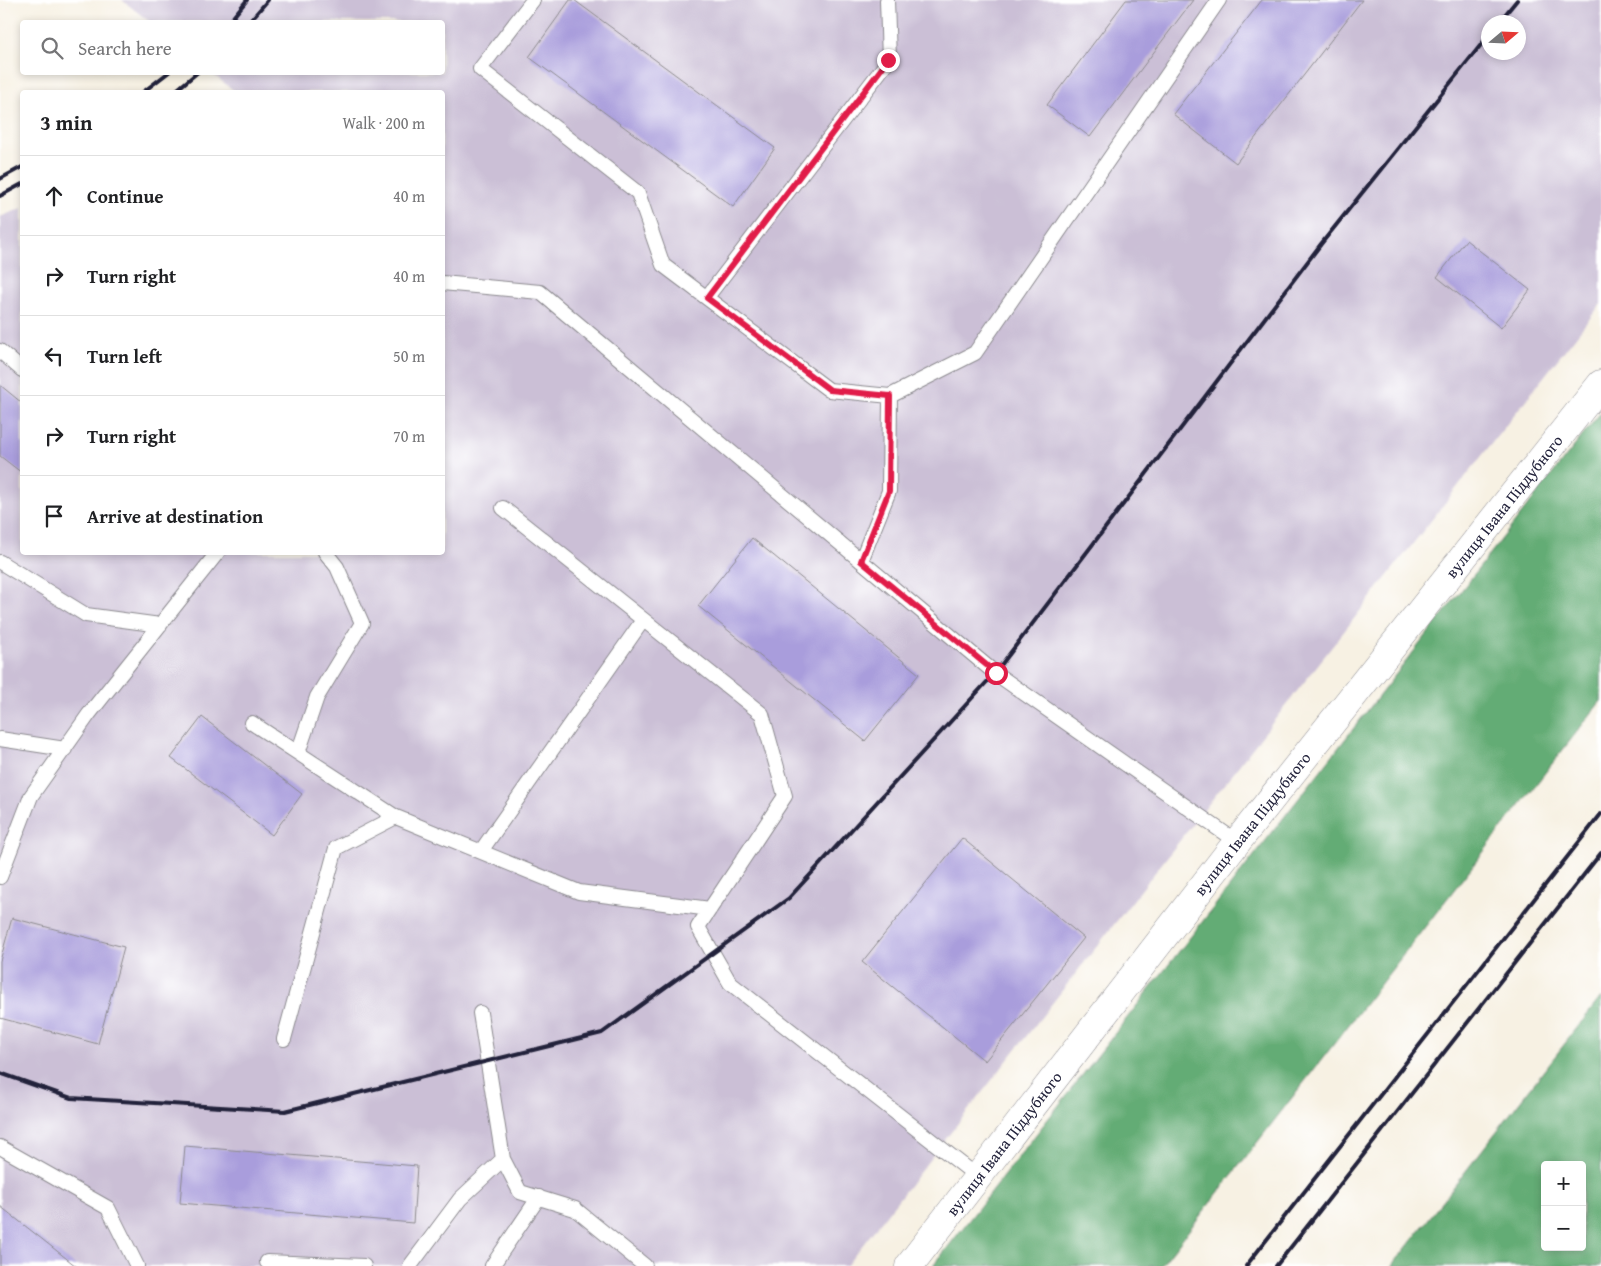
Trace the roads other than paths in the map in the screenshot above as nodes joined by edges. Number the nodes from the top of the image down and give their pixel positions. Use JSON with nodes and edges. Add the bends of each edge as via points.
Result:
{"nodes":[{"id":1,"x":533,"y":0,"type":"edge"},
{"id":2,"x":887,"y":0,"type":"edge"},
{"id":3,"x":1218,"y":0,"type":"edge"},
{"id":4,"x":445,"y":283,"type":"edge"},
{"id":5,"x":707,"y":298,"type":"junction"},
{"id":6,"x":0,"y":351,"type":"edge"},
{"id":7,"x":20,"y":368,"type":"edge"},
{"id":8,"x":1601,"y":384,"type":"edge"},
{"id":9,"x":890,"y":396,"type":"junction"},
{"id":10,"x":503,"y":508,"type":"dead end"},
{"id":11,"x":216,"y":555,"type":"edge"},
{"id":12,"x":328,"y":555,"type":"edge"},
{"id":13,"x":861,"y":561,"type":"junction"},
{"id":14,"x":0,"y":562,"type":"edge"},
{"id":15,"x":644,"y":620,"type":"junction"},
{"id":16,"x":160,"y":625,"type":"junction"},
{"id":17,"x":252,"y":723,"type":"dead end"},
{"id":18,"x":0,"y":739,"type":"edge"},
{"id":19,"x":64,"y":748,"type":"junction"},
{"id":20,"x":298,"y":753,"type":"junction"},
{"id":21,"x":396,"y":817,"type":"junction"},
{"id":22,"x":1237,"y":842,"type":"junction"},
{"id":23,"x":481,"y":851,"type":"junction"},
{"id":24,"x":0,"y":878,"type":"edge"},
{"id":25,"x":710,"y":909,"type":"junction"},
{"id":26,"x":480,"y":1013,"type":"dead end"},
{"id":27,"x":284,"y":1039,"type":"dead end"},
{"id":28,"x":0,"y":1147,"type":"edge"},
{"id":29,"x":503,"y":1159,"type":"junction"},
{"id":30,"x":978,"y":1177,"type":"junction"},
{"id":31,"x":539,"y":1198,"type":"junction"},
{"id":32,"x":267,"y":1262,"type":"dead end"},
{"id":33,"x":137,"y":1266,"type":"edge"},
{"id":34,"x":364,"y":1266,"type":"edge"},
{"id":35,"x":410,"y":1266,"type":"edge"},
{"id":36,"x":492,"y":1266,"type":"edge"},
{"id":37,"x":645,"y":1266,"type":"edge"},
{"id":38,"x":909,"y":1266,"type":"edge"}],
"edges":[{"from":1,"to":5,"type":"lane","via":[[480,69],[638,193],[663,265]]},
{"from":2,"to":5,"type":"lane","via":[[888,60]]},
{"from":3,"to":9,"type":"lane","via":[[975,354]]},
{"from":4,"to":13,"type":"lane","via":[[540,292]]},
{"from":5,"to":9,"type":"lane","via":[[830,390]]},
{"from":6,"to":7,"type":"lane"},
{"from":8,"to":22,"type":"street","name":"вулиця Івана Піддубного"},
{"from":9,"to":13,"type":"lane","via":[[889,491]]},
{"from":10,"to":15,"type":"lane"},
{"from":11,"to":16,"type":"lane"},
{"from":12,"to":20,"type":"lane","via":[[337,567],[362,624],[317,697]]},
{"from":13,"to":22,"type":"lane","via":[[996,673]]},
{"from":14,"to":16,"type":"lane","via":[[86,615]]},
{"from":15,"to":23,"type":"lane"},
{"from":15,"to":25,"type":"lane","via":[[762,714],[785,796]]},
{"from":16,"to":19,"type":"lane"},
{"from":17,"to":20,"type":"lane"},
{"from":18,"to":19,"type":"lane"},
{"from":19,"to":24,"type":"lane","via":[[31,796]]},
{"from":20,"to":21,"type":"lane"},
{"from":21,"to":23,"type":"lane"},
{"from":21,"to":27,"type":"lane","via":[[336,848]]},
{"from":22,"to":30,"type":"street","name":"вулиця Івана Піддубного"},
{"from":23,"to":25,"type":"lane","via":[[579,892]]},
{"from":25,"to":30,"type":"lane","via":[[698,927],[730,983]]},
{"from":26,"to":29,"type":"lane"},
{"from":28,"to":33,"type":"lane","via":[[108,1208]]},
{"from":29,"to":31,"type":"lane","via":[[520,1192]]},
{"from":29,"to":35,"type":"lane","via":[[460,1199]]},
{"from":30,"to":38,"type":"street","name":"вулиця Івана Піддубного"},
{"from":31,"to":36,"type":"lane"},
{"from":31,"to":37,"type":"lane","via":[[575,1209]]},
{"from":32,"to":34,"type":"lane"}]}
